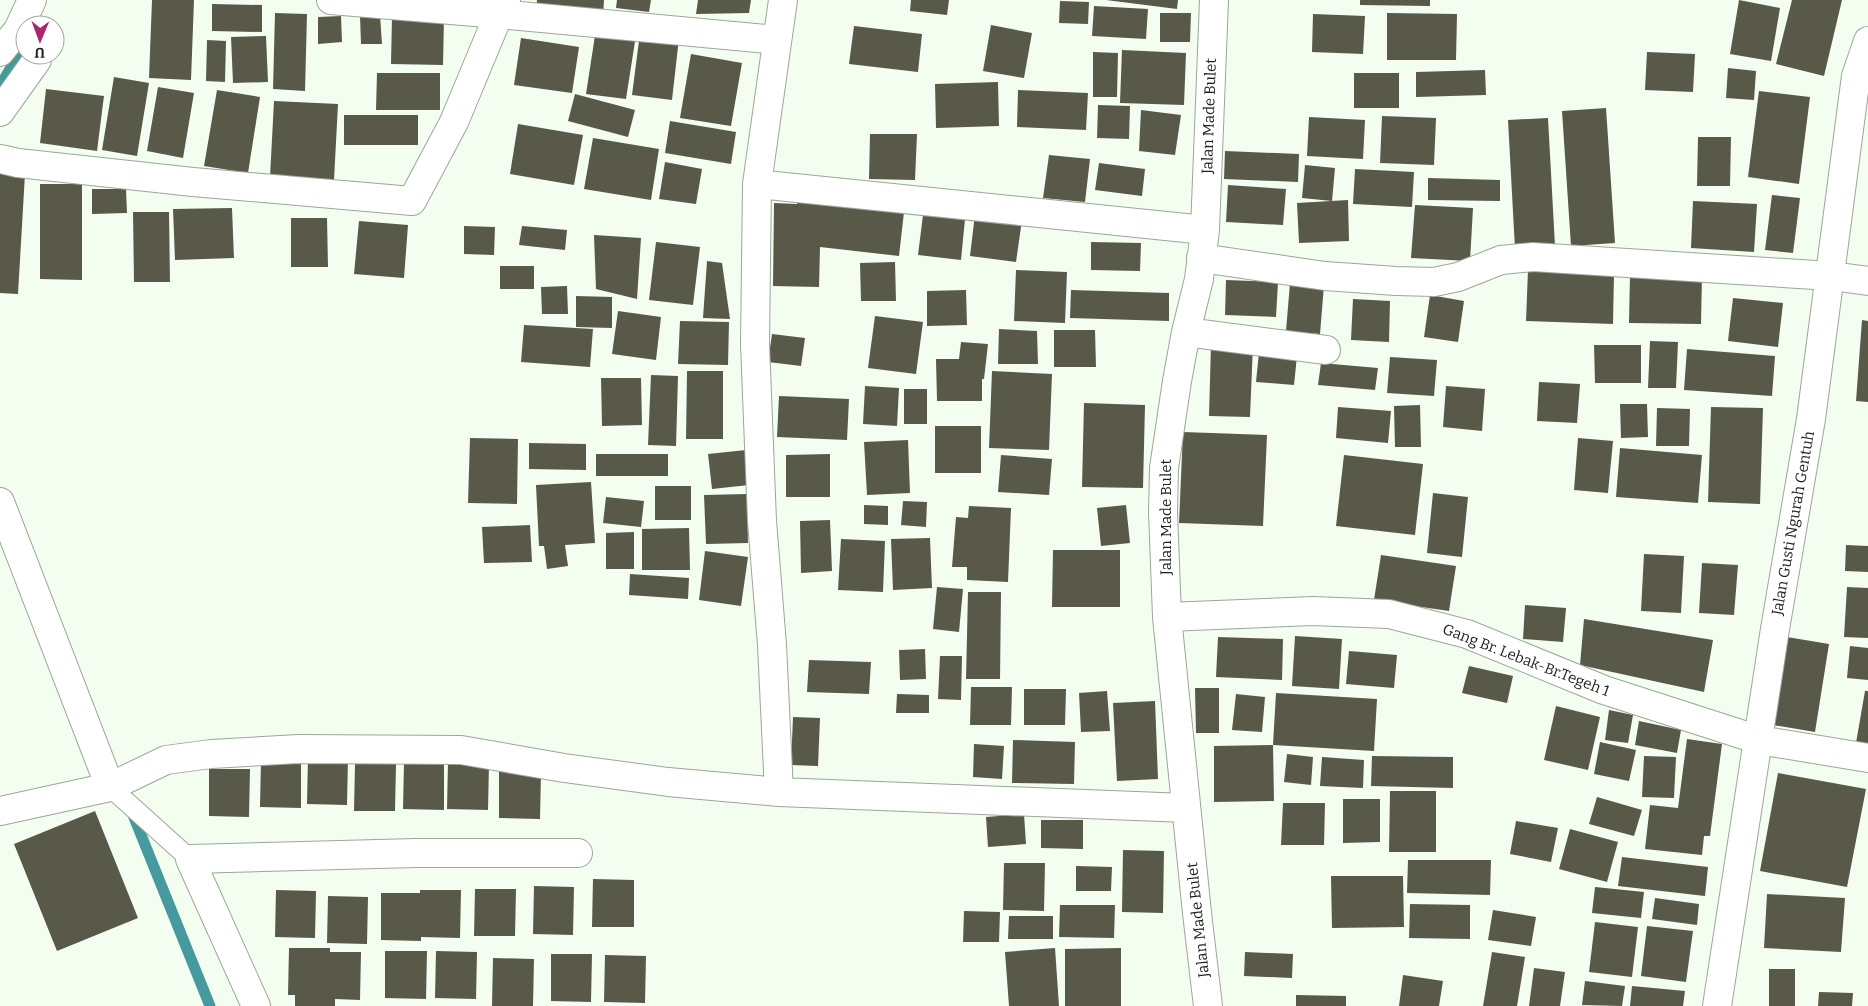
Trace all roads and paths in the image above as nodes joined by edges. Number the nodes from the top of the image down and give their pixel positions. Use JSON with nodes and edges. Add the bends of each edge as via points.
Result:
{"nodes":[{"id":1,"x":32,"y":0,"type":"edge"},
{"id":2,"x":331,"y":0,"type":"edge"},
{"id":3,"x":782,"y":0,"type":"edge"},
{"id":4,"x":1214,"y":0,"type":"edge"},
{"id":5,"x":502,"y":7,"type":"edge"},
{"id":6,"x":777,"y":40,"type":"junction"},
{"id":7,"x":1868,"y":41,"type":"edge"},
{"id":8,"x":0,"y":52,"type":"edge"},
{"id":9,"x":33,"y":65,"type":"edge"},
{"id":10,"x":0,"y":112,"type":"edge"},
{"id":11,"x":0,"y":158,"type":"edge"},
{"id":12,"x":757,"y":184,"type":"junction"},
{"id":13,"x":1205,"y":230,"type":"junction"},
{"id":14,"x":1202,"y":258,"type":"junction"},
{"id":15,"x":1831,"y":276,"type":"junction"},
{"id":16,"x":1868,"y":281,"type":"edge"},
{"id":17,"x":1186,"y":332,"type":"junction"},
{"id":18,"x":1326,"y":350,"type":"dead end"},
{"id":19,"x":0,"y":502,"type":"edge"},
{"id":20,"x":1167,"y":617,"type":"junction"},
{"id":21,"x":1759,"y":740,"type":"junction"},
{"id":22,"x":1868,"y":758,"type":"edge"},
{"id":23,"x":110,"y":787,"type":"junction"},
{"id":24,"x":779,"y":792,"type":"junction"},
{"id":25,"x":1186,"y":808,"type":"junction"},
{"id":26,"x":0,"y":811,"type":"edge"},
{"id":27,"x":578,"y":853,"type":"dead end"},
{"id":28,"x":190,"y":859,"type":"junction"},
{"id":29,"x":256,"y":1006,"type":"edge"},
{"id":30,"x":1208,"y":1006,"type":"edge"},
{"id":31,"x":1717,"y":1006,"type":"edge"}],
"edges":[{"from":1,"to":8,"type":"street","via":[[18,30]]},
{"from":2,"to":5,"type":"street"},
{"from":3,"to":6,"type":"street"},
{"from":4,"to":13,"type":"street","name":"Jalan Made Bulet"},
{"from":5,"to":6,"type":"street"},
{"from":5,"to":11,"type":"street","via":[[454,122],[412,201],[193,182],[18,163]]},
{"from":6,"to":12,"type":"street"},
{"from":7,"to":15,"type":"street","name":"Jalan Gusti Ngurah Gentuh","via":[[1856,76]]},
{"from":9,"to":10,"type":"street"},
{"from":12,"to":13,"type":"street"},
{"from":12,"to":24,"type":"street","via":[[755,344]]},
{"from":13,"to":14,"type":"street","name":"Jalan Made Bulet"},
{"from":14,"to":15,"type":"street","via":[[1325,276],[1396,281],[1434,282],[1458,277],[1501,260],[1533,257]]},
{"from":14,"to":17,"type":"street","name":"Jalan Made Bulet"},
{"from":15,"to":16,"type":"street"},
{"from":15,"to":21,"type":"street","name":"Jalan Gusti Ngurah Gentuh"},
{"from":17,"to":18,"type":"street"},
{"from":17,"to":20,"type":"street","name":"Jalan Made Bulet","via":[[1164,468]]},
{"from":19,"to":23,"type":"street"},
{"from":20,"to":21,"type":"street","name":"Gang Br. Lebak-Br.Tegeh 1","via":[[1313,611],[1389,614],[1467,634],[1604,690]]},
{"from":20,"to":25,"type":"street","name":"Jalan Made Bulet"},
{"from":21,"to":22,"type":"street","name":"Gang Br. Lebak-Br.Tegeh 1"},
{"from":21,"to":31,"type":"street","name":"Jalan Gusti Ngurah Gentuh"},
{"from":23,"to":24,"type":"street","via":[[166,760],[211,754],[298,749],[452,750],[668,782]]},
{"from":23,"to":26,"type":"street"},
{"from":23,"to":28,"type":"lane"},
{"from":24,"to":25,"type":"street"},
{"from":25,"to":30,"type":"street","name":"Jalan Made Bulet"},
{"from":27,"to":28,"type":"street","via":[[416,853]]},
{"from":28,"to":29,"type":"street"}]}
